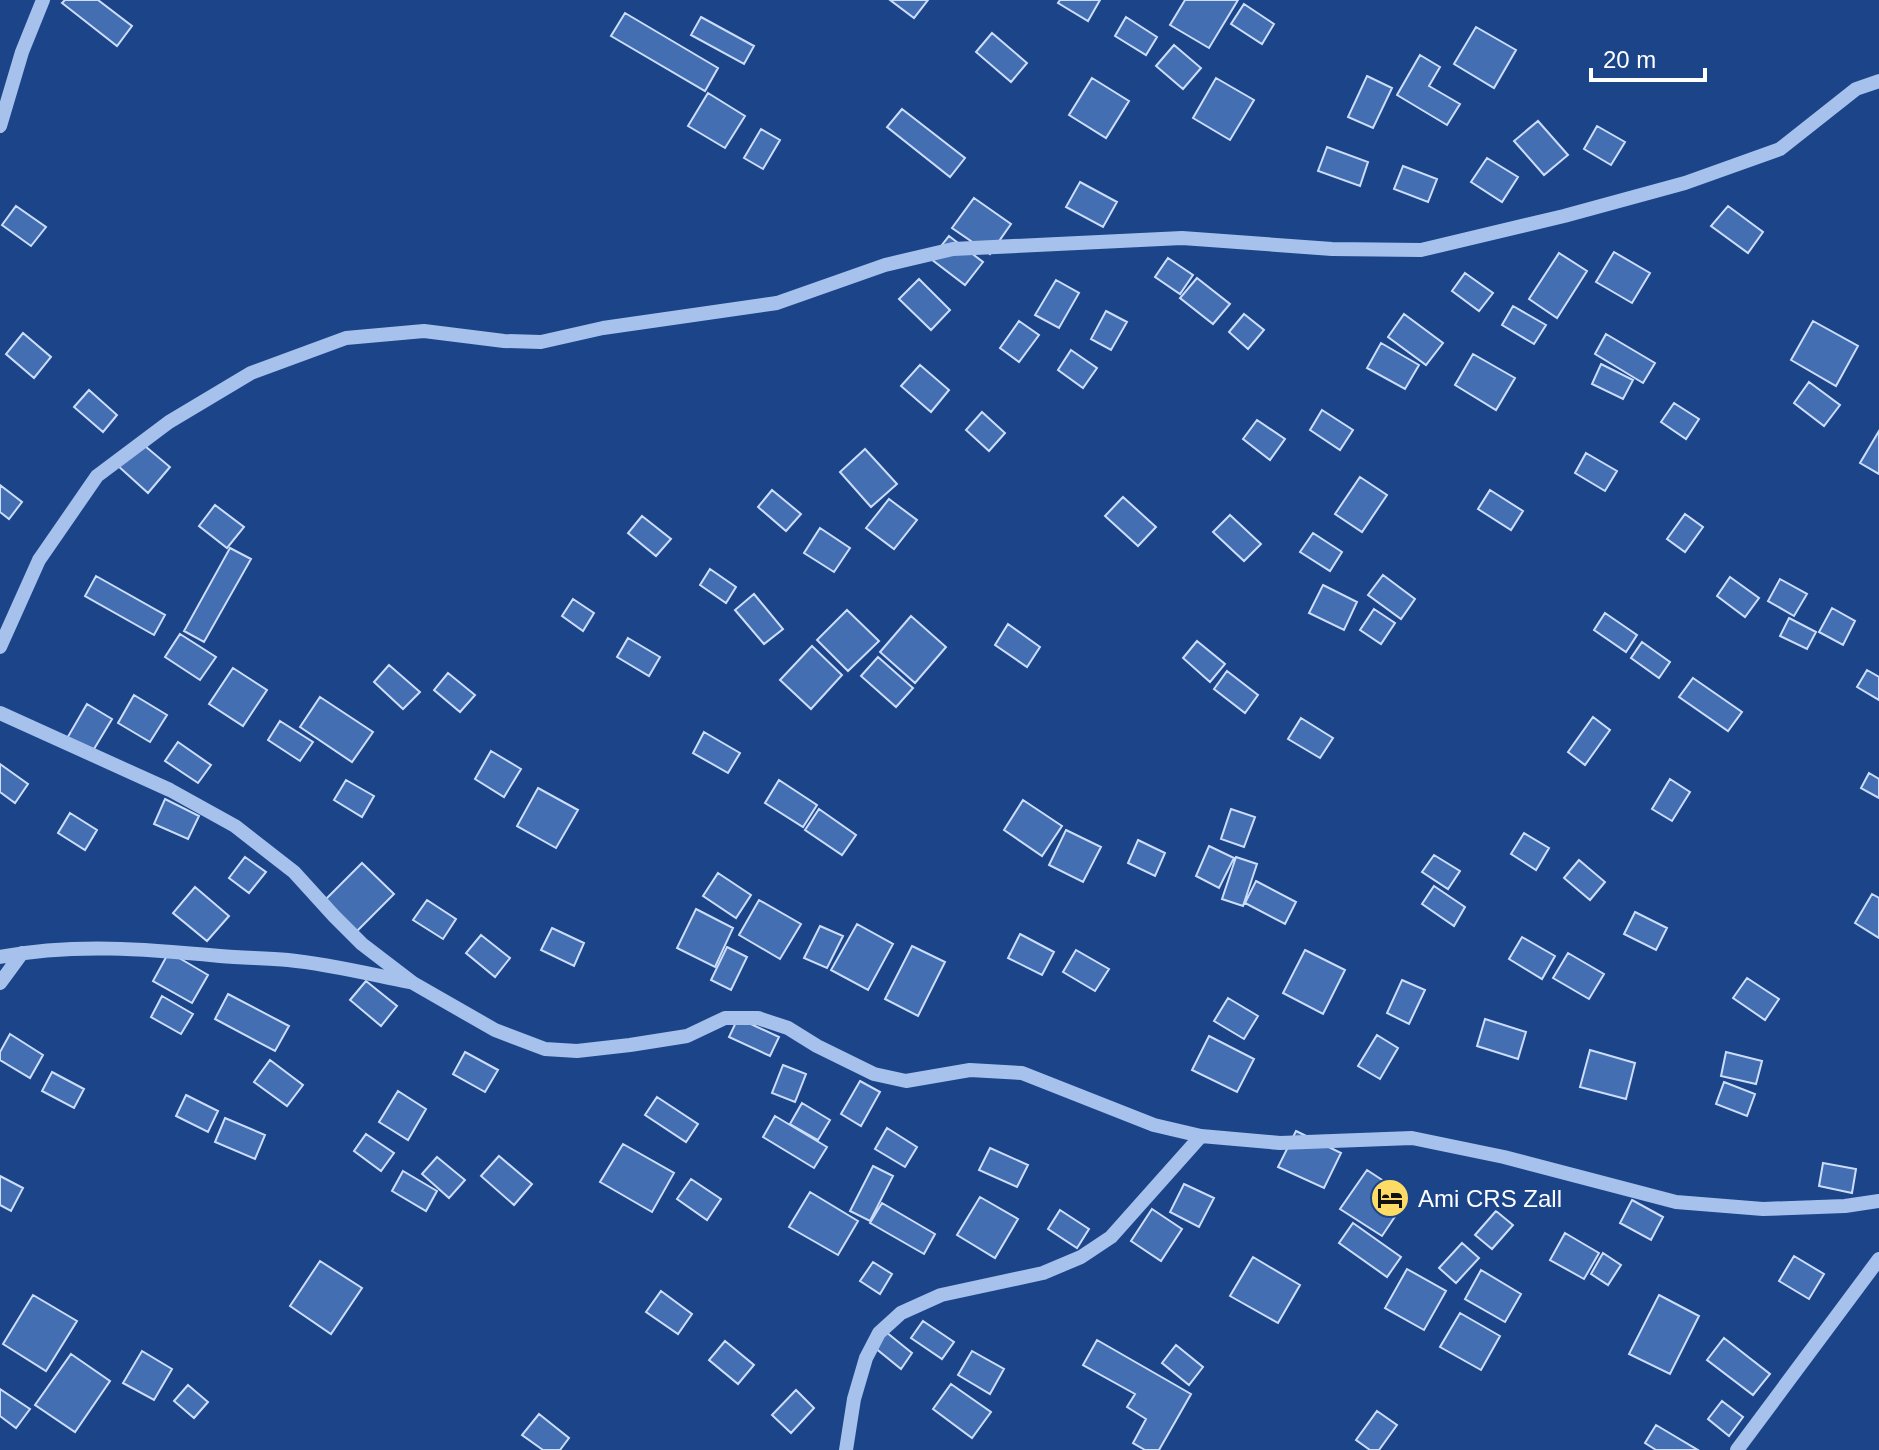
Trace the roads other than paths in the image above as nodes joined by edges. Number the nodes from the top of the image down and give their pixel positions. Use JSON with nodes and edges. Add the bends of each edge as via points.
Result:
{"nodes":[{"id":1,"x":43,"y":0,"type":"edge"},
{"id":2,"x":1879,"y":81,"type":"edge"},
{"id":3,"x":0,"y":126,"type":"edge"},
{"id":4,"x":0,"y":647,"type":"edge"},
{"id":5,"x":0,"y":713,"type":"edge"},
{"id":6,"x":22,"y":953,"type":"junction"},
{"id":7,"x":0,"y":957,"type":"edge"},
{"id":8,"x":0,"y":983,"type":"edge"},
{"id":9,"x":413,"y":983,"type":"junction"},
{"id":10,"x":1201,"y":1136,"type":"junction"},
{"id":11,"x":1879,"y":1201,"type":"edge"},
{"id":12,"x":1879,"y":1259,"type":"edge"},
{"id":13,"x":846,"y":1450,"type":"edge"},
{"id":14,"x":1737,"y":1450,"type":"edge"}],
"edges":[{"from":1,"to":3,"type":"street"},
{"from":2,"to":4,"type":"street","via":[[1856,89],[1780,149],[1685,183],[1421,250],[1182,238],[953,249],[885,265],[777,303],[541,342],[424,331],[346,338],[251,373],[169,422],[97,476],[39,560]]},
{"from":5,"to":9,"type":"street","via":[[170,790],[235,826],[294,872],[362,944]]},
{"from":6,"to":7,"type":"street"},
{"from":6,"to":8,"type":"street"},
{"from":6,"to":9,"type":"street","via":[[154,949],[289,960]]},
{"from":9,"to":10,"type":"street","via":[[495,1030],[545,1049],[630,1045],[687,1036],[725,1018],[758,1018],[788,1028],[874,1074],[906,1081],[970,1070],[1022,1073],[1154,1125]]},
{"from":10,"to":11,"type":"street","via":[[1280,1143],[1412,1138],[1676,1202],[1763,1209]]},
{"from":10,"to":13,"type":"street","via":[[1111,1237],[1081,1257],[1043,1273],[941,1295],[901,1313],[879,1333],[866,1358]]},
{"from":12,"to":14,"type":"street"}]}
